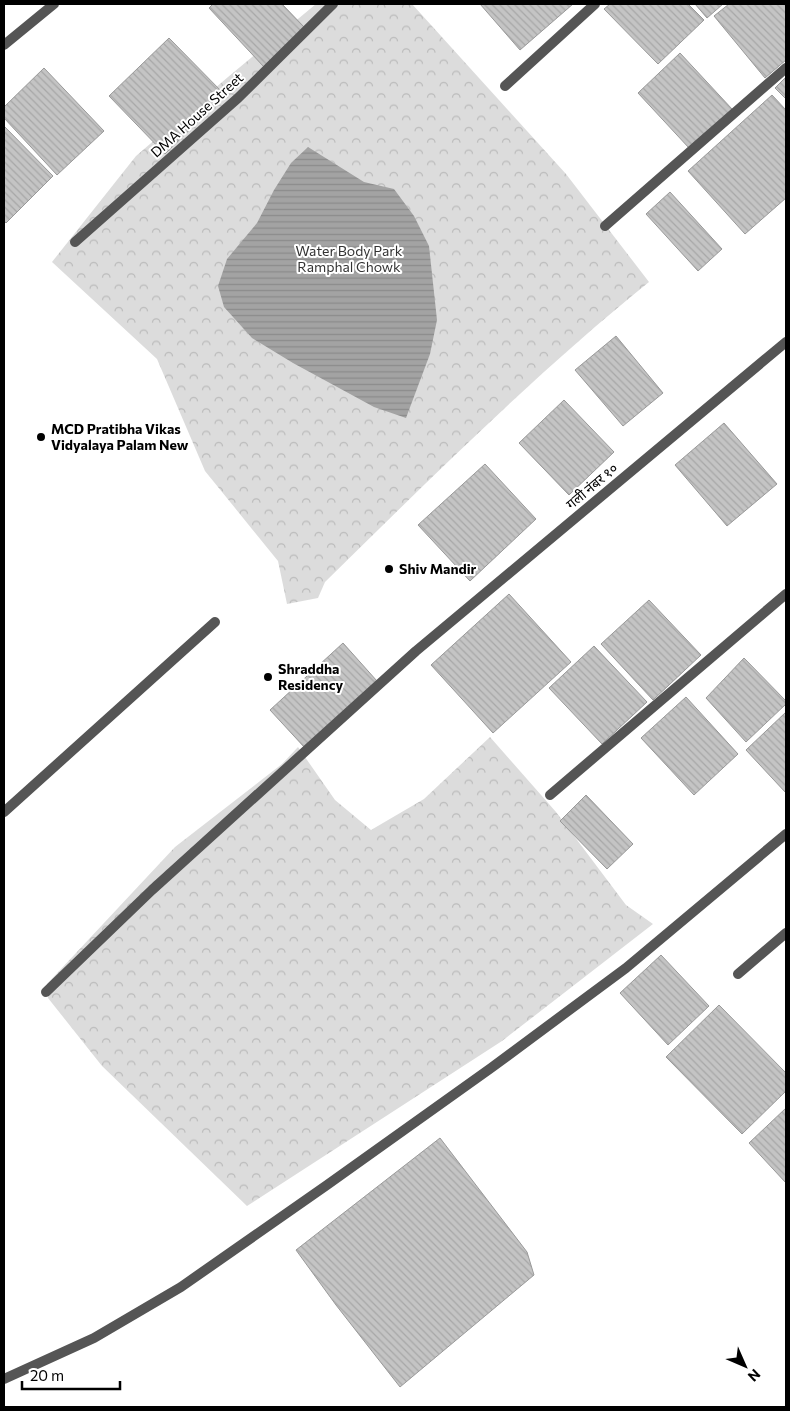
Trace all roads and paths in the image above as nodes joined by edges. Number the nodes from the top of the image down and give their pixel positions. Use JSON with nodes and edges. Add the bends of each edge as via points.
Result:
{"nodes":[{"id":1,"x":54,"y":4,"type":"edge"},
{"id":2,"x":333,"y":4,"type":"edge"},
{"id":3,"x":595,"y":4,"type":"edge"},
{"id":4,"x":4,"y":46,"type":"edge"},
{"id":5,"x":786,"y":68,"type":"edge"},
{"id":6,"x":505,"y":86,"type":"dead end"},
{"id":7,"x":605,"y":226,"type":"dead end"},
{"id":8,"x":75,"y":242,"type":"dead end"},
{"id":9,"x":786,"y":342,"type":"edge"},
{"id":10,"x":786,"y":594,"type":"edge"},
{"id":11,"x":215,"y":622,"type":"dead end"},
{"id":12,"x":550,"y":795,"type":"dead end"},
{"id":13,"x":4,"y":812,"type":"edge"},
{"id":14,"x":786,"y":834,"type":"edge"},
{"id":15,"x":786,"y":933,"type":"edge"},
{"id":16,"x":738,"y":974,"type":"dead end"},
{"id":17,"x":46,"y":992,"type":"dead end"},
{"id":18,"x":4,"y":1379,"type":"edge"}],
"edges":[{"from":1,"to":4,"type":"street"},
{"from":2,"to":8,"type":"street","name":"DMA House Street","via":[[238,98]]},
{"from":3,"to":6,"type":"street"},
{"from":5,"to":7,"type":"street"},
{"from":9,"to":17,"type":"street","name":"गली नंबर १०","via":[[416,651],[152,890]]},
{"from":10,"to":12,"type":"street"},
{"from":11,"to":13,"type":"street"},
{"from":14,"to":18,"type":"street","via":[[626,968],[319,1190],[181,1286],[94,1338]]},
{"from":15,"to":16,"type":"street"}]}
